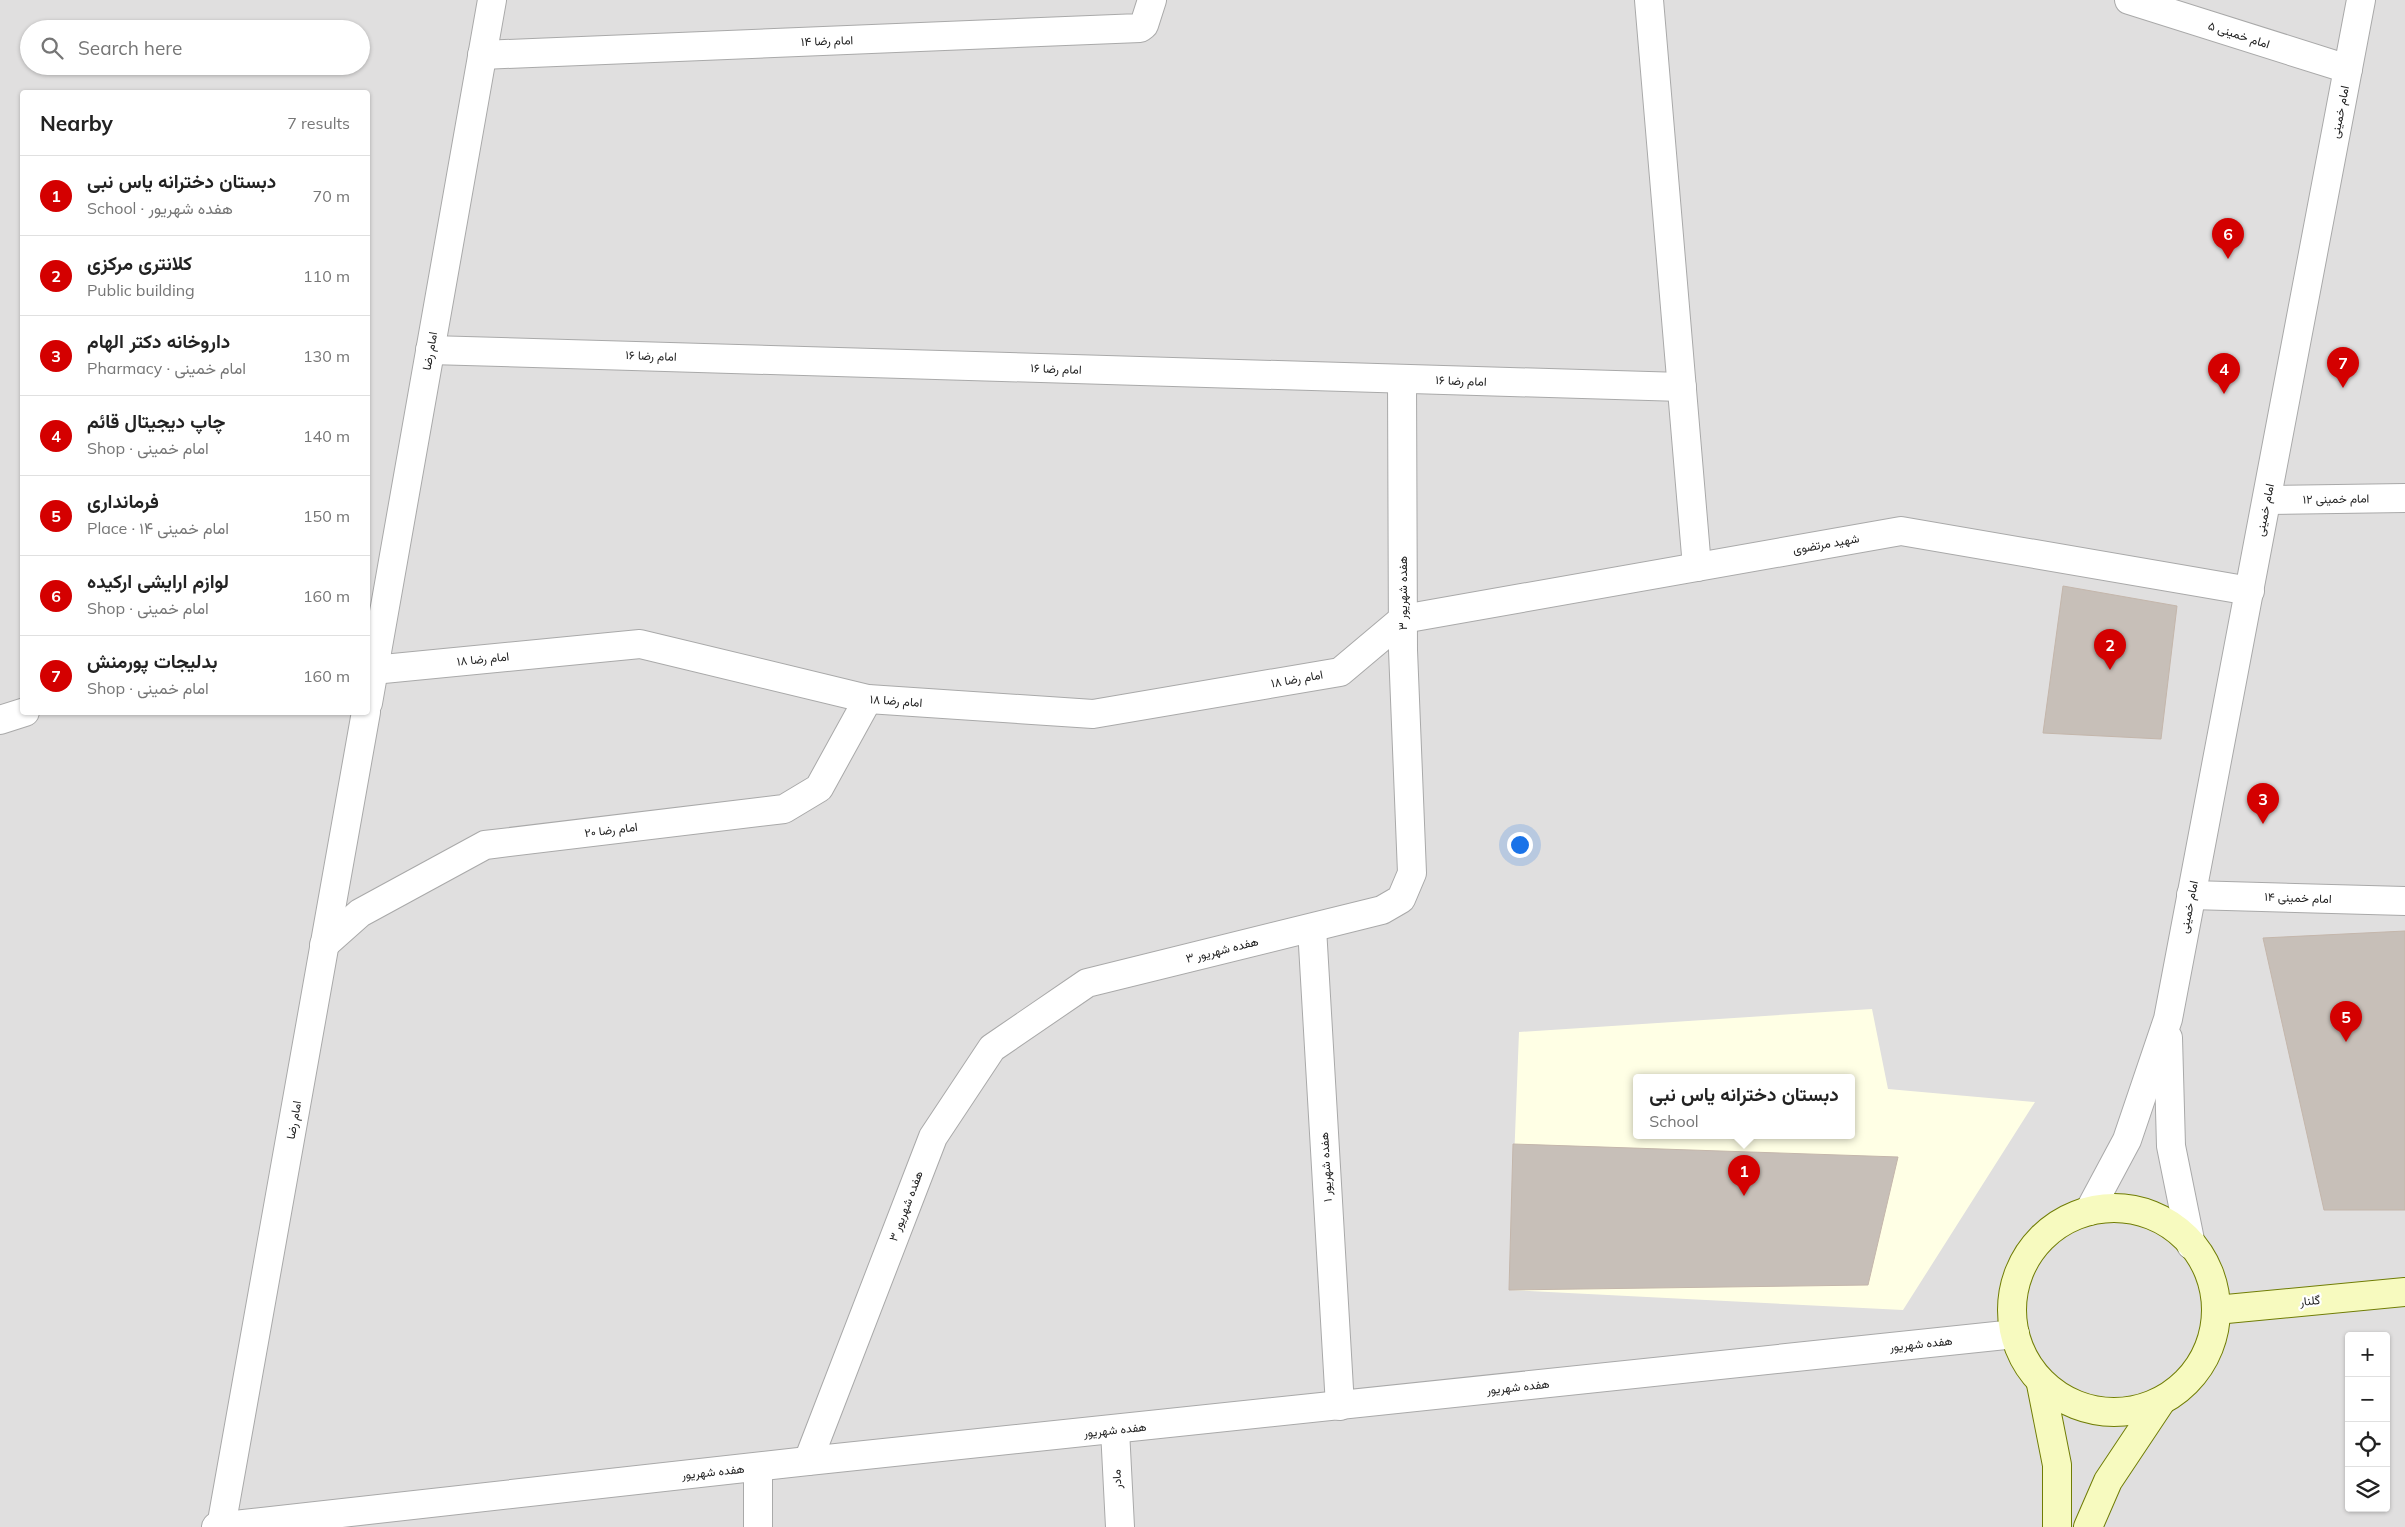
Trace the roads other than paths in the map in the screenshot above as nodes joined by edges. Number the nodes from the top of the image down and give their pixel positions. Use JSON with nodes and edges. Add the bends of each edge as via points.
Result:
{"nodes":[{"id":1,"x":492,"y":0,"type":"edge"},
{"id":2,"x":1152,"y":0,"type":"edge"},
{"id":3,"x":1649,"y":0,"type":"edge"},
{"id":4,"x":2130,"y":0,"type":"edge"},
{"id":5,"x":2361,"y":0,"type":"edge"},
{"id":6,"x":482,"y":55,"type":"junction"},
{"id":7,"x":2348,"y":70,"type":"junction"},
{"id":8,"x":430,"y":350,"type":"junction"},
{"id":9,"x":1402,"y":379,"type":"junction"},
{"id":10,"x":1682,"y":387,"type":"junction"},
{"id":11,"x":2405,"y":498,"type":"edge"},
{"id":12,"x":2267,"y":500,"type":"junction"},
{"id":13,"x":1697,"y":567,"type":"junction"},
{"id":14,"x":2250,"y":591,"type":"junction"},
{"id":15,"x":1403,"y":619,"type":"junction"},
{"id":16,"x":373,"y":637,"type":"edge"},
{"id":17,"x":373,"y":670,"type":"junction"},
{"id":18,"x":370,"y":690,"type":"edge"},
{"id":19,"x":868,"y":699,"type":"junction"},
{"id":20,"x":365,"y":715,"type":"edge"},
{"id":21,"x":2191,"y":895,"type":"junction"},
{"id":22,"x":2405,"y":901,"type":"edge"},
{"id":23,"x":1312,"y":928,"type":"junction"},
{"id":24,"x":324,"y":945,"type":"junction"},
{"id":25,"x":2168,"y":1019,"type":"junction"},
{"id":26,"x":2089,"y":1211,"type":"junction"},
{"id":27,"x":2191,"y":1245,"type":"junction"},
{"id":28,"x":2405,"y":1292,"type":"edge"},
{"id":29,"x":2216,"y":1310,"type":"junction"},
{"id":30,"x":2015,"y":1334,"type":"junction"},
{"id":31,"x":2041,"y":1384,"type":"junction"},
{"id":32,"x":2160,"y":1403,"type":"junction"},
{"id":33,"x":1340,"y":1406,"type":"junction"},
{"id":34,"x":1115,"y":1430,"type":"junction"},
{"id":35,"x":808,"y":1461,"type":"junction"},
{"id":36,"x":758,"y":1467,"type":"junction"},
{"id":37,"x":216,"y":1527,"type":"edge"},
{"id":38,"x":222,"y":1527,"type":"edge"},
{"id":39,"x":758,"y":1527,"type":"edge"},
{"id":40,"x":1120,"y":1527,"type":"edge"},
{"id":41,"x":2057,"y":1527,"type":"edge"},
{"id":42,"x":2088,"y":1527,"type":"edge"}],
"edges":[{"from":1,"to":6,"type":"street","name":"امام رضا"},
{"from":2,"to":6,"type":"street","name":"امام رضا ۱۴","via":[[1140,28]]},
{"from":3,"to":10,"type":"street"},
{"from":4,"to":7,"type":"street","name":"امام خمینی ۵"},
{"from":5,"to":7,"type":"street","name":"امام خمینی"},
{"from":6,"to":8,"type":"street","name":"امام رضا"},
{"from":7,"to":12,"type":"street","name":"امام خمینی"},
{"from":8,"to":9,"type":"street","name":"امام رضا ۱۶"},
{"from":8,"to":16,"type":"street","name":"امام رضا"},
{"from":9,"to":10,"type":"street","name":"امام رضا ۱۶"},
{"from":9,"to":15,"type":"street","name":"هفده شهریور ۳"},
{"from":10,"to":13,"type":"street"},
{"from":11,"to":12,"type":"street","name":"امام خمینی ۱۲"},
{"from":12,"to":14,"type":"street","name":"امام خمینی"},
{"from":13,"to":14,"type":"street","name":"شهید مرتضوی","via":[[1901,531]]},
{"from":13,"to":15,"type":"street","name":"شهید مرتضوی"},
{"from":14,"to":21,"type":"street","name":"امام خمینی"},
{"from":15,"to":19,"type":"street","name":"امام رضا ۱۸","via":[[1340,672],[1093,714]]},
{"from":15,"to":23,"type":"street","name":"هفده شهریور ۳","via":[[1412,873],[1401,899],[1382,910]]},
{"from":16,"to":17,"type":"street","name":"امام رضا"},
{"from":17,"to":18,"type":"street","name":"امام رضا"},
{"from":17,"to":19,"type":"street","name":"امام رضا ۱۸","via":[[640,644]]},
{"from":19,"to":24,"type":"street","name":"امام رضا ۲۰","via":[[819,788],[784,809],[486,845],[360,913]]},
{"from":20,"to":24,"type":"street","name":"امام رضا"},
{"from":21,"to":22,"type":"street","name":"امام خمینی ۱۴"},
{"from":21,"to":25,"type":"street","name":"امام خمینی"},
{"from":23,"to":33,"type":"street","name":"هفده شهریور ۱"},
{"from":23,"to":35,"type":"street","name":"هفده شهریور ۳","via":[[1086,983],[992,1048],[933,1137]]},
{"from":24,"to":38,"type":"street","name":"امام رضا"},
{"from":25,"to":26,"type":"street","via":[[2127,1140]]},
{"from":25,"to":27,"type":"street","via":[[2171,1146]]},
{"from":26,"to":27,"type":"main road","via":[[2129,1208],[2170,1224]]},
{"from":26,"to":30,"type":"main road","via":[[2048,1230],[2021,1263],[2012,1306]]},
{"from":27,"to":29,"type":"main road","via":[[2200,1255],[2217,1296]]},
{"from":28,"to":29,"type":"main road","name":"گلنار"},
{"from":29,"to":32,"type":"main road","via":[[2214,1336],[2195,1376]]},
{"from":30,"to":31,"type":"main road","via":[[2017,1347]]},
{"from":30,"to":33,"type":"street","name":"هفده شهریور"},
{"from":31,"to":32,"type":"main road","via":[[2078,1407],[2121,1414]]},
{"from":31,"to":41,"type":"main road","via":[[2056,1465]]},
{"from":32,"to":42,"type":"main road","via":[[2108,1481]]},
{"from":33,"to":34,"type":"street","name":"هفده شهریور"},
{"from":34,"to":35,"type":"street","name":"هفده شهریور"},
{"from":34,"to":40,"type":"street","name":"مادر"},
{"from":35,"to":36,"type":"street","name":"هفده شهریور"},
{"from":36,"to":38,"type":"street","name":"هفده شهریور"},
{"from":36,"to":39,"type":"street"},
{"from":37,"to":38,"type":"street","name":"هفده شهریور"}]}
